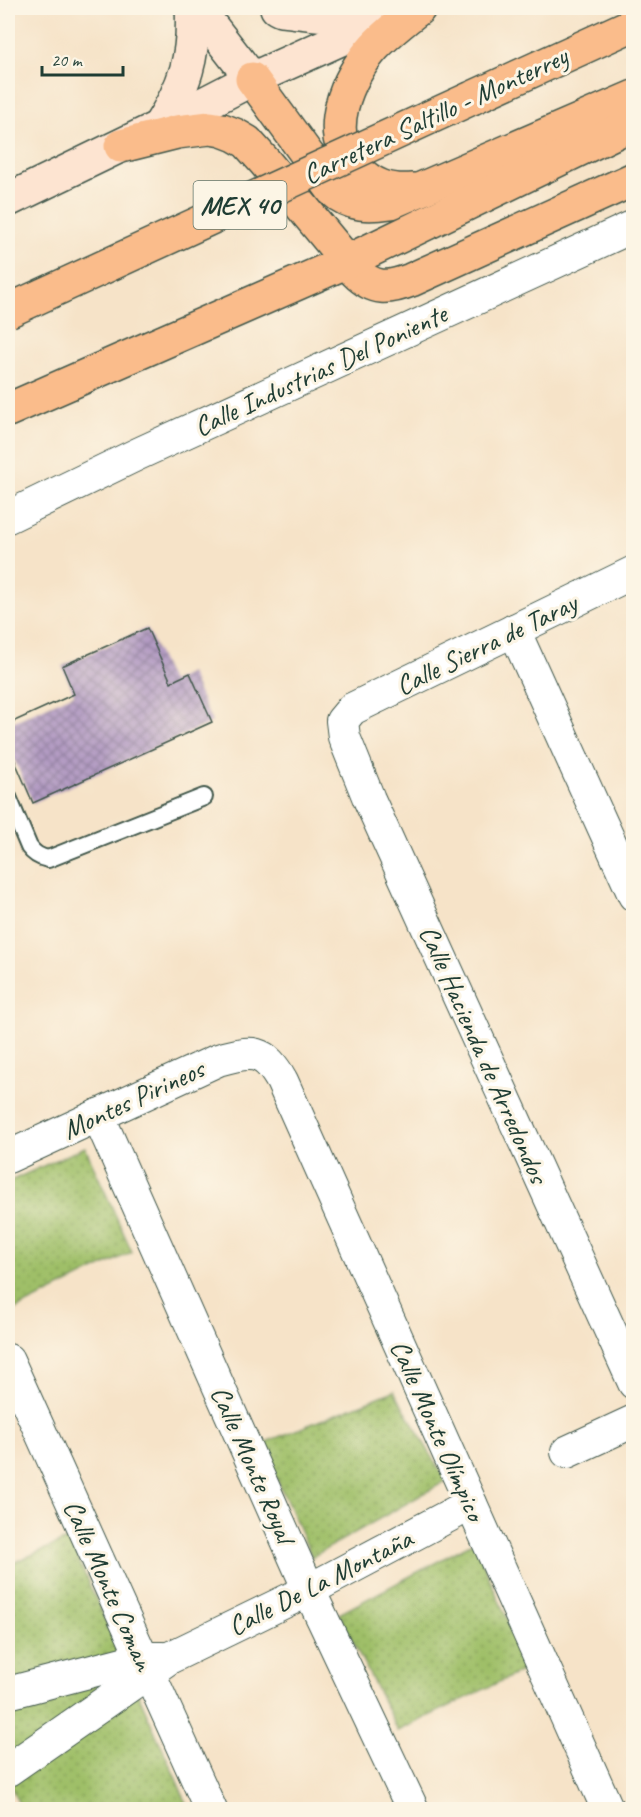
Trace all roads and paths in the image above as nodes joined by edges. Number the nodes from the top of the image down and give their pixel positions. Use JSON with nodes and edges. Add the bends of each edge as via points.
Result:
{"nodes":[{"id":1,"x":192,"y":8,"type":"edge"},
{"id":2,"x":197,"y":8,"type":"edge"},
{"id":3,"x":277,"y":8,"type":"edge"},
{"id":4,"x":395,"y":8,"type":"edge"},
{"id":5,"x":410,"y":8,"type":"edge"},
{"id":6,"x":419,"y":8,"type":"edge"},
{"id":7,"x":633,"y":24,"type":"edge"},
{"id":8,"x":252,"y":79,"type":"junction"},
{"id":9,"x":633,"y":97,"type":"edge"},
{"id":10,"x":633,"y":123,"type":"edge"},
{"id":11,"x":159,"y":127,"type":"junction"},
{"id":12,"x":121,"y":146,"type":"junction"},
{"id":13,"x":633,"y":179,"type":"edge"},
{"id":14,"x":416,"y":190,"type":"junction"},
{"id":15,"x":8,"y":200,"type":"edge"},
{"id":16,"x":633,"y":226,"type":"edge"},
{"id":17,"x":348,"y":261,"type":"junction"},
{"id":18,"x":8,"y":311,"type":"edge"},
{"id":19,"x":8,"y":410,"type":"edge"},
{"id":20,"x":8,"y":517,"type":"edge"},
{"id":21,"x":633,"y":572,"type":"edge"},
{"id":22,"x":514,"y":630,"type":"junction"},
{"id":23,"x":342,"y":721,"type":"joint"},
{"id":24,"x":8,"y":797,"type":"edge"},
{"id":25,"x":204,"y":797,"type":"dead end"},
{"id":26,"x":633,"y":896,"type":"edge"},
{"id":27,"x":261,"y":1056,"type":"joint"},
{"id":28,"x":98,"y":1115,"type":"junction"},
{"id":29,"x":8,"y":1157,"type":"edge"},
{"id":30,"x":8,"y":1360,"type":"edge"},
{"id":31,"x":633,"y":1383,"type":"edge"},
{"id":32,"x":633,"y":1421,"type":"edge"},
{"id":33,"x":567,"y":1452,"type":"dead end"},
{"id":34,"x":471,"y":1504,"type":"junction"},
{"id":35,"x":309,"y":1590,"type":"junction"},
{"id":36,"x":153,"y":1663,"type":"junction"},
{"id":37,"x":8,"y":1693,"type":"edge"},
{"id":38,"x":8,"y":1770,"type":"edge"},
{"id":39,"x":211,"y":1809,"type":"edge"},
{"id":40,"x":413,"y":1809,"type":"edge"},
{"id":41,"x":608,"y":1809,"type":"edge"}],
"edges":[{"from":1,"to":11,"type":"street","via":[[192,40],[185,79]]},
{"from":2,"to":8,"type":"street"},
{"from":3,"to":4,"type":"street","via":[[340,16]]},
{"from":5,"to":8,"type":"street"},
{"from":6,"to":14,"type":"main road","via":[[375,46],[362,63],[345,98],[339,132],[348,160],[366,178],[391,190]]},
{"from":7,"to":18,"type":"main road","name":"Carretera Saltillo - Monterrey","number":"MEX 40","bridge":true},
{"from":8,"to":11,"type":"street"},
{"from":8,"to":14,"type":"main road","via":[[340,196],[362,204],[376,204],[391,202]]},
{"from":9,"to":14,"type":"main road"},
{"from":10,"to":17,"type":"main road"},
{"from":11,"to":12,"type":"street"},
{"from":12,"to":15,"type":"street"},
{"from":12,"to":17,"type":"main road","via":[[210,128],[235,135],[265,162]]},
{"from":13,"to":17,"type":"main road","via":[[400,284],[382,287],[369,283]]},
{"from":16,"to":20,"type":"street","name":"Calle Industrias Del Poniente"},
{"from":17,"to":19,"type":"main road"},
{"from":21,"to":22,"type":"street","name":"Calle Sierra de Taray"},
{"from":22,"to":23,"type":"street","name":"Calle Sierra de Taray","via":[[352,709]]},
{"from":22,"to":26,"type":"street"},
{"from":23,"to":31,"type":"street","name":"Calle Hacienda de Arredondos","via":[[344,737],[369,799]]},
{"from":24,"to":25,"type":"lane","via":[[29,847],[48,859]]},
{"from":27,"to":28,"type":"street","name":"Montes Pirineos","via":[[251,1053],[218,1060]]},
{"from":27,"to":34,"type":"street","name":"Calle Monte Olímpico","via":[[282,1081]]},
{"from":28,"to":29,"type":"street","name":"Montes Pirineos"},
{"from":28,"to":35,"type":"street","name":"Calle Monte Royal"},
{"from":30,"to":36,"type":"street","name":"Calle Monte Coman"},
{"from":32,"to":33,"type":"street"},
{"from":34,"to":35,"type":"street","name":"Calle De La Montaña"},
{"from":34,"to":41,"type":"street","name":"Calle Monte Olímpico"},
{"from":35,"to":36,"type":"street","name":"Calle De La Montaña"},
{"from":35,"to":40,"type":"street","name":"Calle Monte Royal"},
{"from":36,"to":37,"type":"street","name":"Calle De La Montaña"},
{"from":36,"to":38,"type":"street","name":"Calle De La Montaña"},
{"from":36,"to":39,"type":"street","name":"Calle Monte Coman"}]}
